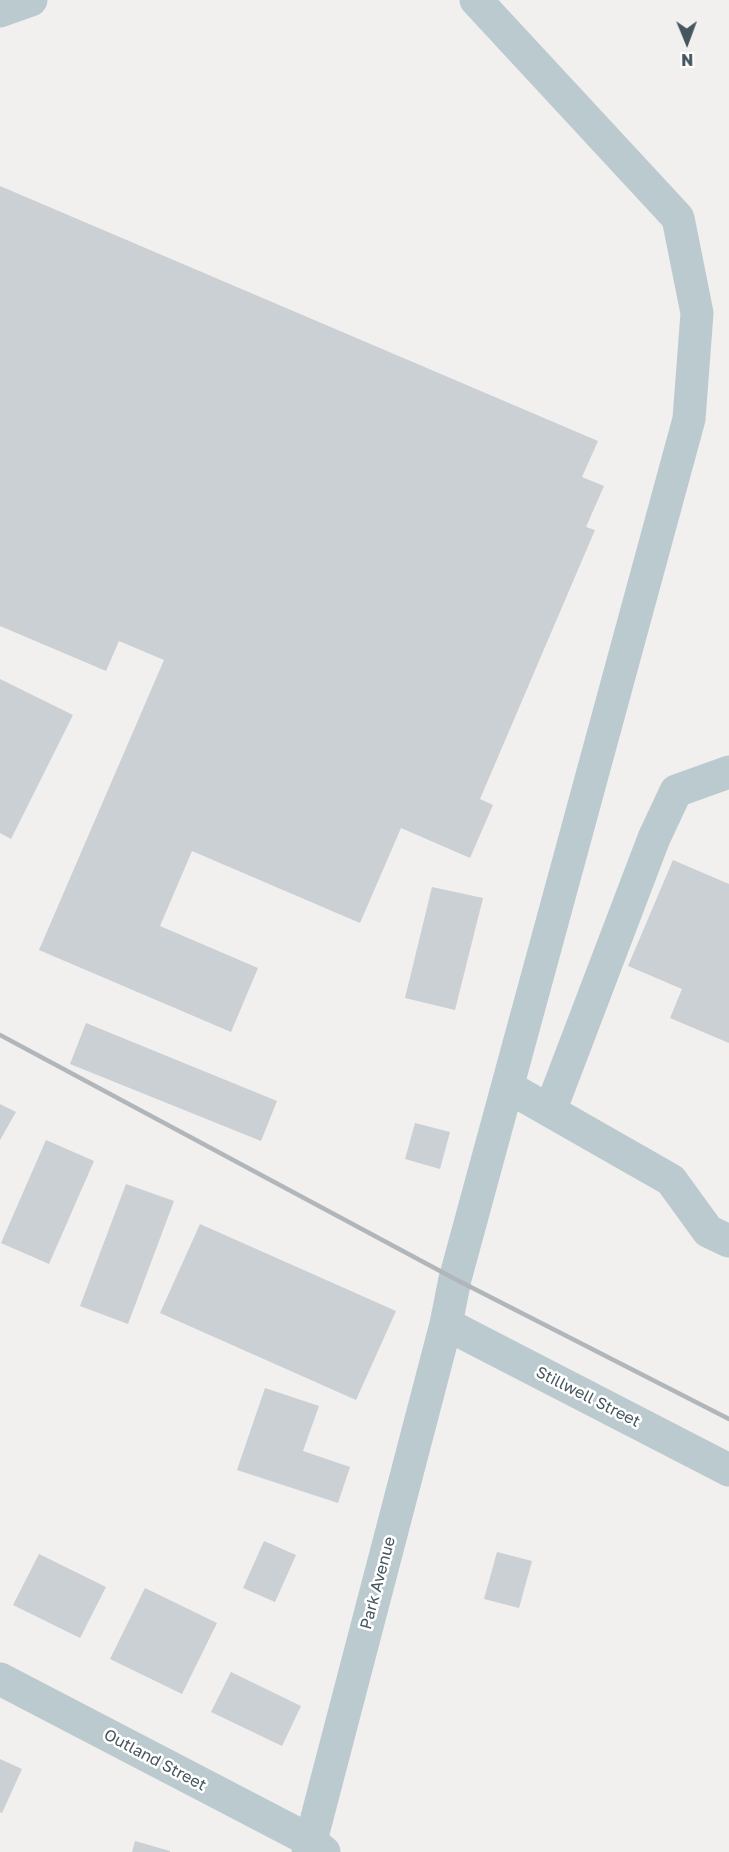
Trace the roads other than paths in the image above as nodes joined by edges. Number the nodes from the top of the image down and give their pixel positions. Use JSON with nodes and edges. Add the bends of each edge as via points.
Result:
{"nodes":[{"id":1,"x":31,"y":0,"type":"edge"},
{"id":2,"x":476,"y":0,"type":"edge"},
{"id":3,"x":0,"y":11,"type":"edge"},
{"id":4,"x":729,"y":772,"type":"edge"},
{"id":5,"x":508,"y":1087,"type":"junction"},
{"id":6,"x":550,"y":1111,"type":"junction"},
{"id":7,"x":729,"y":1241,"type":"edge"},
{"id":8,"x":446,"y":1324,"type":"junction"},
{"id":9,"x":729,"y":1470,"type":"edge"},
{"id":10,"x":0,"y":1679,"type":"edge"},
{"id":11,"x":314,"y":1848,"type":"edge"}],
"edges":[{"from":1,"to":3,"type":"street"},
{"from":2,"to":5,"type":"street","name":"Park Avenue","via":[[678,218],[697,313],[689,419]]},
{"from":4,"to":6,"type":"street","via":[[676,791],[654,838]]},
{"from":5,"to":6,"type":"street"},
{"from":5,"to":8,"type":"street","name":"Park Avenue"},
{"from":6,"to":7,"type":"street","via":[[672,1180],[708,1231]]},
{"from":8,"to":9,"type":"street","name":"Stillwell Street"},
{"from":8,"to":11,"type":"street","name":"Park Avenue"},
{"from":10,"to":11,"type":"street","name":"Outland Street"}]}
